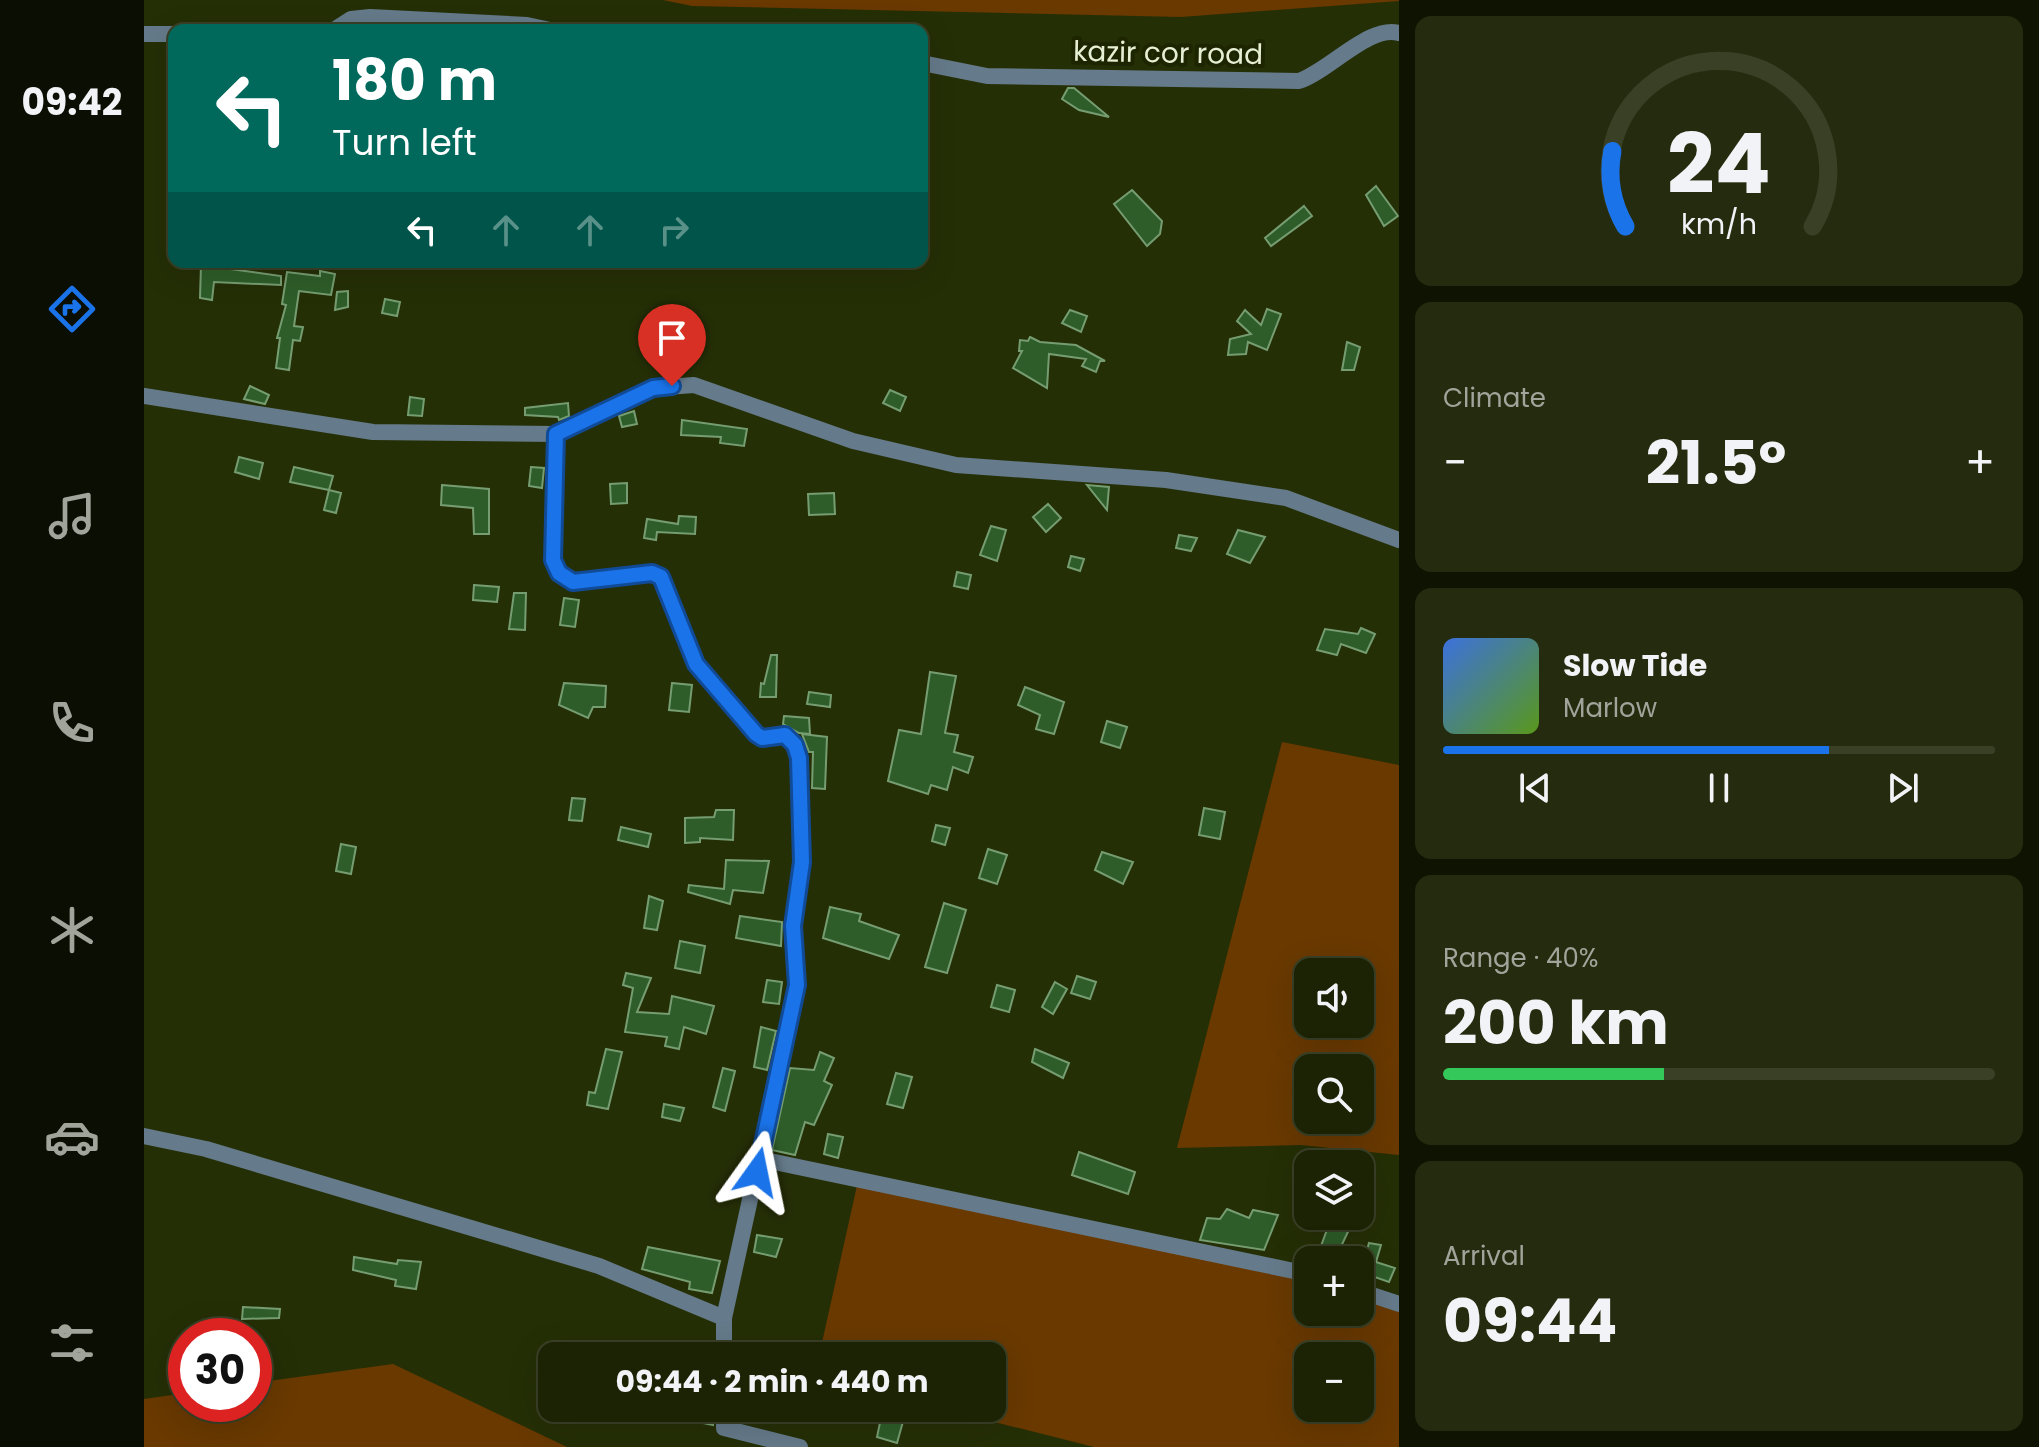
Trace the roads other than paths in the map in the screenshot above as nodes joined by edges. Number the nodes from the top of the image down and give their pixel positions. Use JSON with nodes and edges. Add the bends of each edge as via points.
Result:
{"nodes":[{"id":1,"x":343,"y":24,"type":"edge"},
{"id":2,"x":507,"y":24,"type":"edge"},
{"id":3,"x":1399,"y":33,"type":"edge"},
{"id":4,"x":144,"y":34,"type":"edge"},
{"id":5,"x":168,"y":34,"type":"edge"},
{"id":6,"x":928,"y":64,"type":"edge"},
{"id":7,"x":144,"y":396,"type":"edge"},
{"id":8,"x":556,"y":434,"type":"junction"},
{"id":9,"x":1399,"y":540,"type":"edge"},
{"id":10,"x":144,"y":1136,"type":"edge"},
{"id":11,"x":760,"y":1159,"type":"junction"},
{"id":12,"x":1294,"y":1271,"type":"edge"},
{"id":13,"x":1374,"y":1296,"type":"edge"},
{"id":14,"x":1399,"y":1304,"type":"edge"},
{"id":15,"x":724,"y":1318,"type":"junction"},
{"id":16,"x":724,"y":1342,"type":"edge"},
{"id":17,"x":724,"y":1422,"type":"edge"},
{"id":18,"x":800,"y":1447,"type":"edge"}],
"edges":[{"from":1,"to":2,"type":"street","via":[[370,17]]},
{"from":3,"to":6,"type":"street","name":"kazir cor road","via":[[1379,31],[1315,76],[1299,81],[987,76]]},
{"from":4,"to":5,"type":"street"},
{"from":7,"to":8,"type":"street","via":[[373,432]]},
{"from":8,"to":9,"type":"street","via":[[653,388],[694,385],[853,441],[956,465],[1166,480],[1286,498]]},
{"from":8,"to":11,"type":"street","via":[[553,560],[559,573],[573,582],[652,573],[661,577],[696,664],[756,734],[785,735],[799,758],[802,862],[793,926],[797,985]]},
{"from":10,"to":15,"type":"street","via":[[206,1149],[599,1266]]},
{"from":11,"to":12,"type":"street"},
{"from":11,"to":15,"type":"street"},
{"from":13,"to":14,"type":"street"},
{"from":15,"to":16,"type":"street"},
{"from":17,"to":18,"type":"street","via":[[724,1428]]}]}
